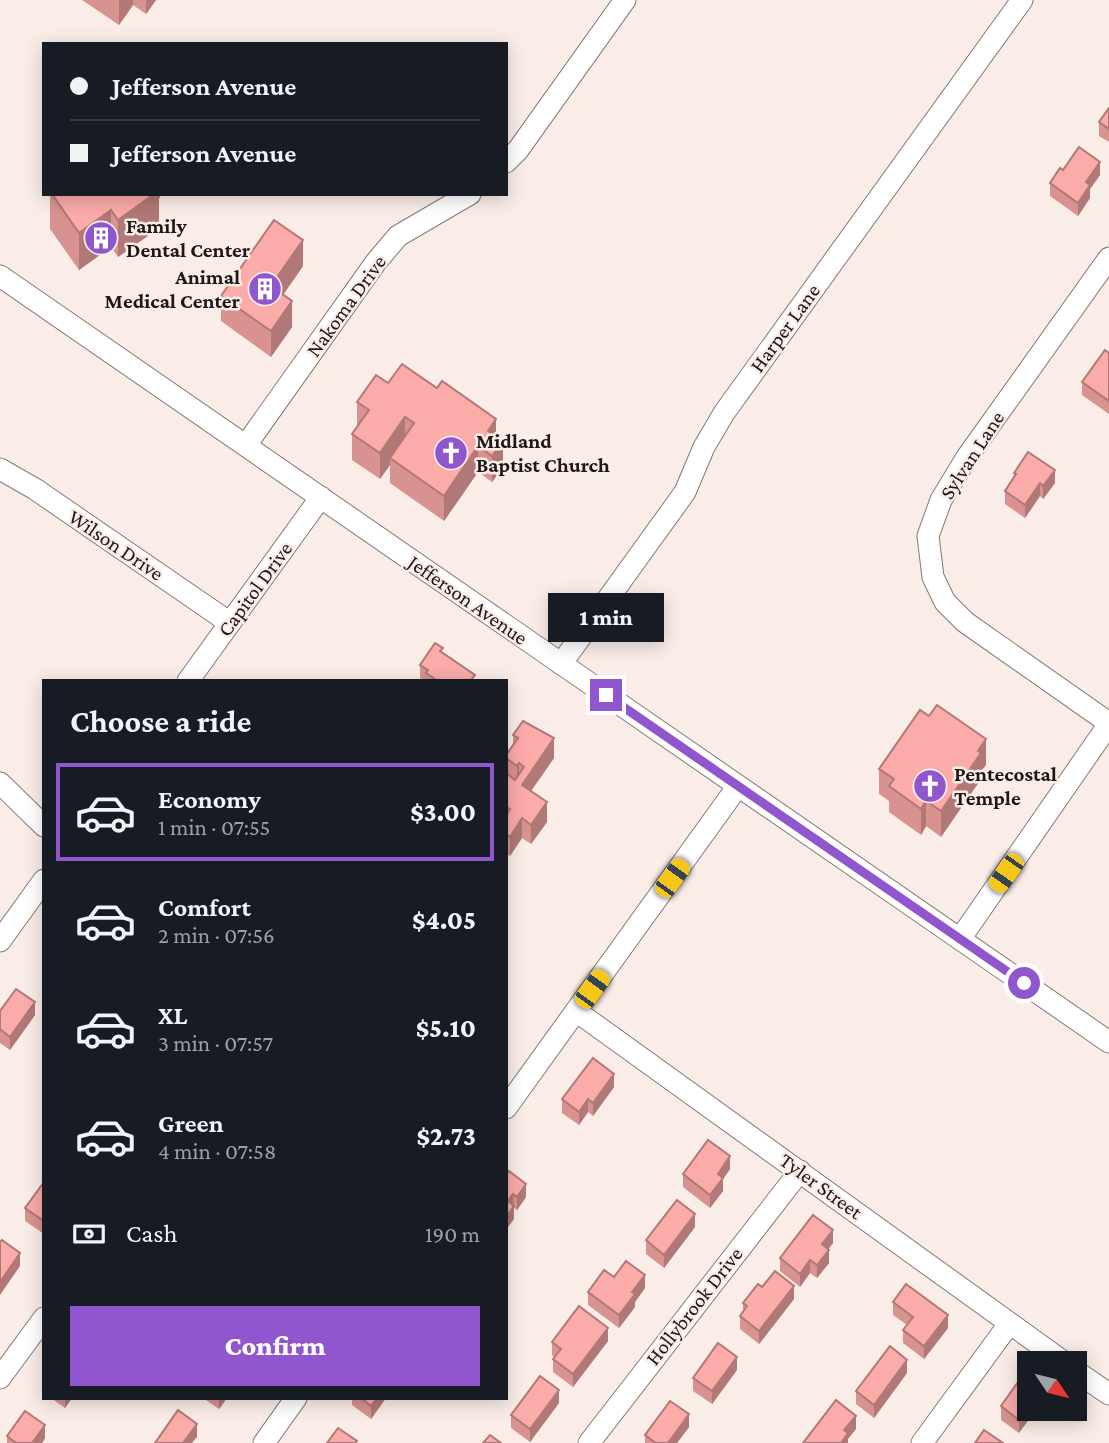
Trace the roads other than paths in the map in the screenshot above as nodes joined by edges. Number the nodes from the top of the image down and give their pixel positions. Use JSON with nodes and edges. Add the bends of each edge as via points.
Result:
{"nodes":[{"id":1,"x":625,"y":0,"type":"edge"},
{"id":2,"x":1022,"y":0,"type":"edge"},
{"id":3,"x":508,"y":160,"type":"edge"},
{"id":4,"x":467,"y":196,"type":"edge"},
{"id":5,"x":1109,"y":258,"type":"edge"},
{"id":6,"x":0,"y":276,"type":"edge"},
{"id":7,"x":246,"y":445,"type":"junction"},
{"id":8,"x":0,"y":469,"type":"edge"},
{"id":9,"x":321,"y":497,"type":"junction"},
{"id":10,"x":230,"y":623,"type":"junction"},
{"id":11,"x":561,"y":664,"type":"junction"},
{"id":12,"x":189,"y":679,"type":"edge"},
{"id":13,"x":1109,"y":723,"type":"edge"},
{"id":14,"x":0,"y":783,"type":"edge"},
{"id":15,"x":738,"y":786,"type":"junction"},
{"id":16,"x":42,"y":824,"type":"edge"},
{"id":17,"x":42,"y":883,"type":"edge"},
{"id":18,"x":960,"y":939,"type":"junction"},
{"id":19,"x":0,"y":941,"type":"edge"},
{"id":20,"x":576,"y":1011,"type":"junction"},
{"id":21,"x":1109,"y":1042,"type":"edge"},
{"id":22,"x":508,"y":1105,"type":"edge"},
{"id":23,"x":800,"y":1171,"type":"junction"},
{"id":24,"x":42,"y":1321,"type":"edge"},
{"id":25,"x":1009,"y":1324,"type":"junction"},
{"id":26,"x":1048,"y":1351,"type":"edge"},
{"id":27,"x":0,"y":1378,"type":"edge"},
{"id":28,"x":1087,"y":1379,"type":"edge"},
{"id":29,"x":1109,"y":1394,"type":"edge"},
{"id":30,"x":295,"y":1400,"type":"edge"},
{"id":31,"x":264,"y":1443,"type":"edge"},
{"id":32,"x":589,"y":1443,"type":"edge"},
{"id":33,"x":922,"y":1443,"type":"edge"}],
"edges":[{"from":1,"to":3,"type":"street"},
{"from":2,"to":11,"type":"street","name":"Harper Lane","via":[[724,413],[685,492]]},
{"from":4,"to":7,"type":"street","name":"Nakoma Drive","via":[[398,236]]},
{"from":5,"to":13,"type":"street","name":"Sylvan Lane","via":[[967,457],[941,500],[929,536],[933,577],[945,602],[965,622]]},
{"from":6,"to":7,"type":"street","name":"Jefferson Avenue"},
{"from":7,"to":9,"type":"street","name":"Jefferson Avenue"},
{"from":8,"to":10,"type":"street","name":"Wilson Drive"},
{"from":9,"to":10,"type":"street","name":"Capitol Drive"},
{"from":9,"to":11,"type":"street","name":"Jefferson Avenue"},
{"from":10,"to":12,"type":"street","name":"Capitol Drive"},
{"from":11,"to":15,"type":"street","name":"Jefferson Avenue"},
{"from":13,"to":18,"type":"street"},
{"from":14,"to":16,"type":"street"},
{"from":15,"to":18,"type":"street","name":"Jefferson Avenue"},
{"from":15,"to":20,"type":"street"},
{"from":17,"to":19,"type":"street"},
{"from":18,"to":21,"type":"street","name":"Jefferson Avenue"},
{"from":20,"to":22,"type":"street"},
{"from":20,"to":23,"type":"street","name":"Tyler Street"},
{"from":23,"to":25,"type":"street","name":"Tyler Street"},
{"from":23,"to":32,"type":"street","name":"Hollybrook Drive"},
{"from":24,"to":27,"type":"street"},
{"from":25,"to":26,"type":"street","name":"Tyler Street"},
{"from":25,"to":33,"type":"street"},
{"from":28,"to":29,"type":"street"},
{"from":30,"to":31,"type":"street"}]}
